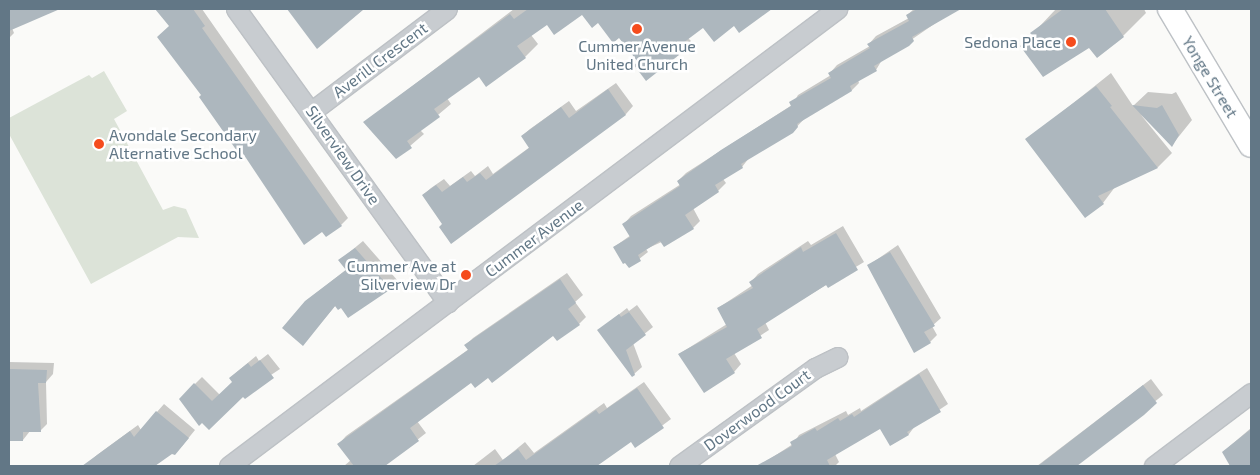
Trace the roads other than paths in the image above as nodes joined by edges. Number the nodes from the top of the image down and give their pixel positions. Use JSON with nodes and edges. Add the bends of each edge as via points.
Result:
{"nodes":[{"id":1,"x":236,"y":9,"type":"edge"},
{"id":2,"x":447,"y":9,"type":"edge"},
{"id":3,"x":837,"y":9,"type":"edge"},
{"id":4,"x":1170,"y":9,"type":"edge"},
{"id":5,"x":312,"y":111,"type":"junction"},
{"id":6,"x":1251,"y":145,"type":"edge"},
{"id":7,"x":448,"y":303,"type":"junction"},
{"id":8,"x":838,"y":357,"type":"dead end"},
{"id":9,"x":1251,"y":393,"type":"edge"},
{"id":10,"x":230,"y":466,"type":"edge"},
{"id":11,"x":679,"y":466,"type":"edge"},
{"id":12,"x":1154,"y":466,"type":"edge"}],
"edges":[{"from":1,"to":5,"type":"street","name":"Silverview Drive"},
{"from":2,"to":5,"type":"street","name":"Averill Crescent"},
{"from":3,"to":7,"type":"street","name":"Cummer Avenue"},
{"from":4,"to":6,"type":"main road","name":"Yonge Street"},
{"from":5,"to":7,"type":"street","name":"Silverview Drive"},
{"from":7,"to":10,"type":"street","name":"Cummer Avenue"},
{"from":8,"to":11,"type":"street","name":"Doverwood Court","via":[[815,368]]},
{"from":9,"to":12,"type":"street"}]}
